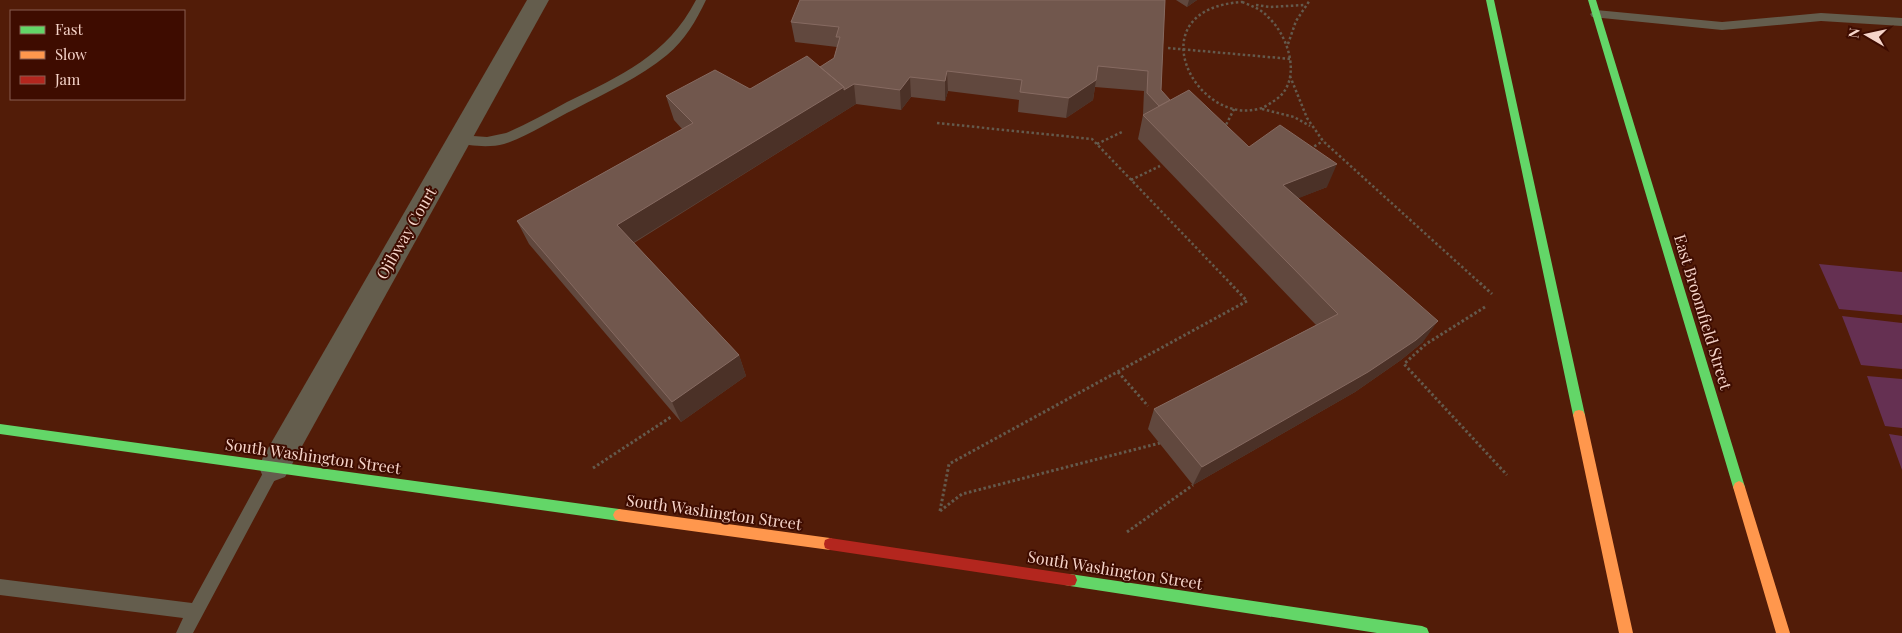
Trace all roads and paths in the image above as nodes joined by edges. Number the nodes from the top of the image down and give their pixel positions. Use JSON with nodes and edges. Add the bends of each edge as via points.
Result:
{"nodes":[{"id":1,"x":538,"y":0,"type":"edge"},
{"id":2,"x":701,"y":0,"type":"edge"},
{"id":3,"x":1310,"y":0,"type":"edge"},
{"id":4,"x":1490,"y":0,"type":"edge"},
{"id":5,"x":1592,"y":0,"type":"edge"},
{"id":6,"x":1255,"y":5,"type":"junction"},
{"id":7,"x":1305,"y":5,"type":"junction"},
{"id":8,"x":1596,"y":14,"type":"junction"},
{"id":9,"x":1902,"y":22,"type":"edge"},
{"id":10,"x":1287,"y":44,"type":"junction"},
{"id":11,"x":1168,"y":48,"type":"dead end"},
{"id":12,"x":1181,"y":49,"type":"junction"},
{"id":13,"x":1291,"y":59,"type":"junction"},
{"id":14,"x":1290,"y":76,"type":"junction"},
{"id":15,"x":1234,"y":109,"type":"junction"},
{"id":16,"x":1262,"y":109,"type":"junction"},
{"id":17,"x":937,"y":123,"type":"dead end"},
{"id":18,"x":1312,"y":128,"type":"junction"},
{"id":19,"x":1124,"y":131,"type":"dead end"},
{"id":20,"x":1223,"y":132,"type":"edge"},
{"id":21,"x":459,"y":139,"type":"junction"},
{"id":22,"x":1323,"y":140,"type":"junction"},
{"id":23,"x":1097,"y":144,"type":"junction"},
{"id":24,"x":1303,"y":153,"type":"edge"},
{"id":25,"x":1160,"y":166,"type":"dead end"},
{"id":26,"x":1131,"y":180,"type":"junction"},
{"id":27,"x":1492,"y":294,"type":"dead end"},
{"id":28,"x":1485,"y":307,"type":"dead end"},
{"id":29,"x":1118,"y":372,"type":"junction"},
{"id":30,"x":1148,"y":406,"type":"dead end"},
{"id":31,"x":671,"y":417,"type":"edge"},
{"id":32,"x":0,"y":430,"type":"edge"},
{"id":33,"x":1160,"y":443,"type":"edge"},
{"id":34,"x":274,"y":467,"type":"junction"},
{"id":35,"x":593,"y":468,"type":"dead end"},
{"id":36,"x":1506,"y":475,"type":"dead end"},
{"id":37,"x":1193,"y":485,"type":"edge"},
{"id":38,"x":1127,"y":532,"type":"dead end"},
{"id":39,"x":0,"y":587,"type":"edge"},
{"id":40,"x":195,"y":611,"type":"junction"},
{"id":41,"x":184,"y":633,"type":"edge"},
{"id":42,"x":1422,"y":633,"type":"edge"},
{"id":43,"x":1626,"y":633,"type":"edge"},
{"id":44,"x":1783,"y":633,"type":"edge"}],
"edges":[{"from":1,"to":21,"type":"street","name":"Ojibway Court"},
{"from":2,"to":21,"type":"lane","via":[[678,38],[622,80],[507,138],[487,141]]},
{"from":3,"to":7,"type":"path"},
{"from":4,"to":43,"type":"main road"},
{"from":5,"to":8,"type":"main road","name":"East Broomfield Street"},
{"from":6,"to":7,"type":"path","via":[[1270,8]]},
{"from":6,"to":10,"type":"path"},
{"from":6,"to":12,"type":"path","via":[[1226,3],[1199,13],[1183,37]]},
{"from":7,"to":10,"type":"path"},
{"from":8,"to":9,"type":"lane","via":[[1722,26],[1821,17]]},
{"from":8,"to":44,"type":"main road","name":"East Broomfield Street"},
{"from":10,"to":13,"type":"path"},
{"from":11,"to":12,"type":"path"},
{"from":12,"to":13,"type":"path"},
{"from":12,"to":15,"type":"path","via":[[1189,75],[1198,87]]},
{"from":13,"to":14,"type":"path"},
{"from":14,"to":16,"type":"path","via":[[1278,98]]},
{"from":14,"to":18,"type":"path"},
{"from":15,"to":16,"type":"path"},
{"from":15,"to":20,"type":"path"},
{"from":16,"to":18,"type":"path","via":[[1306,122]]},
{"from":17,"to":23,"type":"path","via":[[1092,140]]},
{"from":18,"to":22,"type":"path"},
{"from":19,"to":23,"type":"path"},
{"from":21,"to":34,"type":"street","name":"Ojibway Court"},
{"from":22,"to":24,"type":"path"},
{"from":22,"to":27,"type":"path"},
{"from":23,"to":26,"type":"path"},
{"from":25,"to":26,"type":"path"},
{"from":26,"to":29,"type":"path","via":[[1247,301]]},
{"from":28,"to":36,"type":"path","via":[[1426,344],[1404,364]]},
{"from":29,"to":30,"type":"path"},
{"from":29,"to":33,"type":"path","via":[[949,464],[940,511],[962,494]]},
{"from":31,"to":35,"type":"path"},
{"from":32,"to":34,"type":"main road","name":"South Washington Street"},
{"from":34,"to":40,"type":"lane"},
{"from":34,"to":42,"type":"main road","name":"South Washington Street","via":[[900,554]]},
{"from":37,"to":38,"type":"path"},
{"from":39,"to":40,"type":"lane"},
{"from":40,"to":41,"type":"lane"}]}
